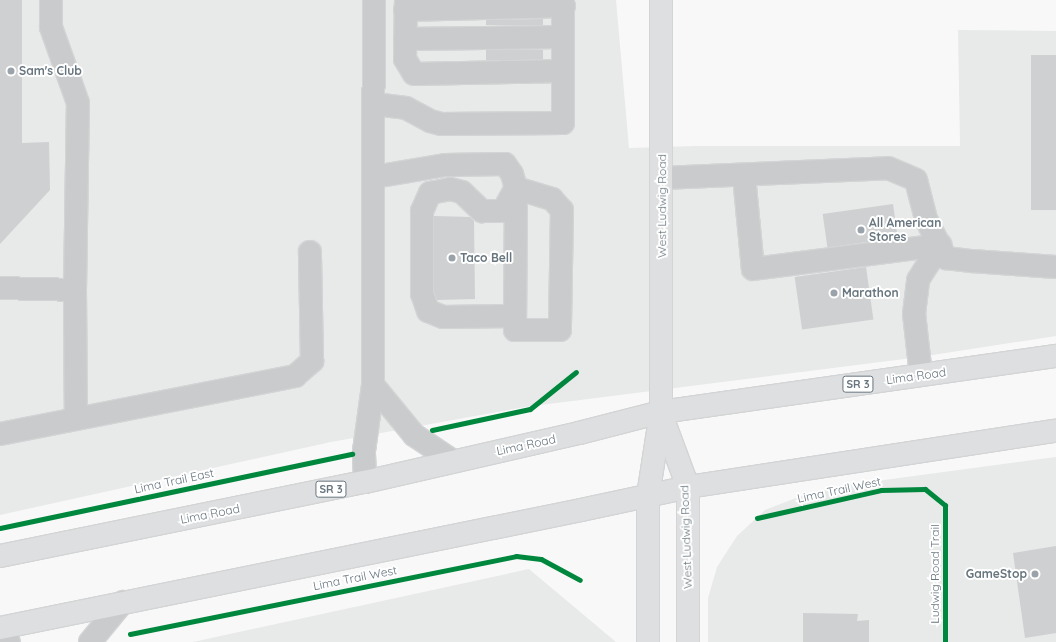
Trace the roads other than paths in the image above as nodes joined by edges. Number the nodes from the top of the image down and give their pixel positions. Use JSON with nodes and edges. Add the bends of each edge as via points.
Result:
{"nodes":[{"id":1,"x":51,"y":0,"type":"edge"},
{"id":2,"x":374,"y":0,"type":"edge"},
{"id":3,"x":661,"y":0,"type":"edge"},
{"id":4,"x":564,"y":3,"type":"edge"},
{"id":5,"x":406,"y":5,"type":"edge"},
{"id":6,"x":405,"y":49,"type":"junction"},
{"id":7,"x":563,"y":55,"type":"junction"},
{"id":8,"x":374,"y":104,"type":"junction"},
{"id":9,"x":744,"y":176,"type":"junction"},
{"id":10,"x":374,"y":177,"type":"junction"},
{"id":11,"x":662,"y":178,"type":"junction"},
{"id":12,"x":516,"y":188,"type":"junction"},
{"id":13,"x":940,"y":245,"type":"junction"},
{"id":14,"x":310,"y":252,"type":"dead end"},
{"id":15,"x":1056,"y":267,"type":"edge"},
{"id":16,"x":0,"y":288,"type":"edge"},
{"id":17,"x":75,"y":290,"type":"junction"},
{"id":18,"x":514,"y":316,"type":"junction"},
{"id":19,"x":1056,"y":356,"type":"edge"},
{"id":20,"x":921,"y":375,"type":"junction"},
{"id":21,"x":373,"y":385,"type":"junction"},
{"id":22,"x":661,"y":412,"type":"junction"},
{"id":23,"x":76,"y":419,"type":"junction"},
{"id":24,"x":1056,"y":431,"type":"edge"},
{"id":25,"x":0,"y":434,"type":"edge"},
{"id":26,"x":453,"y":461,"type":"junction"},
{"id":27,"x":365,"y":482,"type":"junction"},
{"id":28,"x":688,"y":487,"type":"junction"},
{"id":29,"x":648,"y":496,"type":"junction"},
{"id":30,"x":0,"y":556,"type":"edge"},
{"id":31,"x":123,"y":602,"type":"junction"},
{"id":32,"x":0,"y":628,"type":"edge"},
{"id":33,"x":0,"y":635,"type":"edge"},
{"id":34,"x":9,"y":642,"type":"edge"},
{"id":35,"x":90,"y":642,"type":"edge"},
{"id":36,"x":648,"y":642,"type":"edge"},
{"id":37,"x":688,"y":642,"type":"edge"}],
"edges":[{"from":1,"to":17,"type":"lane","via":[[51,27],[78,102]]},
{"from":2,"to":8,"type":"lane"},
{"from":3,"to":11,"type":"main road","name":"West Ludwig Road"},
{"from":4,"to":5,"type":"lane"},
{"from":4,"to":7,"type":"lane"},
{"from":5,"to":6,"type":"lane"},
{"from":6,"to":7,"type":"lane"},
{"from":6,"to":7,"type":"lane","via":[[414,74]]},
{"from":7,"to":8,"type":"lane","via":[[563,123],[441,124],[406,108]]},
{"from":8,"to":10,"type":"lane"},
{"from":9,"to":11,"type":"lane"},
{"from":9,"to":13,"type":"lane","via":[[888,168],[916,180],[926,219]]},
{"from":9,"to":13,"type":"lane","via":[[753,269]]},
{"from":10,"to":12,"type":"lane","via":[[445,165],[505,164],[512,174]]},
{"from":10,"to":21,"type":"lane"},
{"from":11,"to":22,"type":"main road","name":"West Ludwig Road"},
{"from":12,"to":18,"type":"lane"},
{"from":12,"to":18,"type":"lane","via":[[552,199],[562,210],[560,330],[515,330]]},
{"from":12,"to":18,"type":"lane","via":[[503,211],[482,211],[462,192],[450,189],[430,193],[422,211],[422,294],[428,311],[443,317]]},
{"from":13,"to":15,"type":"lane","via":[[946,258]]},
{"from":13,"to":20,"type":"lane","via":[[918,280],[914,314]]},
{"from":14,"to":23,"type":"lane","via":[[312,361],[295,376]]},
{"from":16,"to":17,"type":"lane"},
{"from":17,"to":23,"type":"lane"},
{"from":19,"to":20,"type":"main road","name":"Lima Road","number":"SR 3"},
{"from":20,"to":22,"type":"main road","name":"Lima Road","number":"SR 3"},
{"from":21,"to":26,"type":"lane","via":[[414,435]]},
{"from":21,"to":27,"type":"lane","via":[[364,451]]},
{"from":22,"to":26,"type":"main road","name":"Lima Road","number":"SR 3"},
{"from":22,"to":28,"type":"main road","name":"West Ludwig Road"},
{"from":22,"to":29,"type":"main road","name":"West Ludwig Road"},
{"from":23,"to":25,"type":"lane"},
{"from":24,"to":28,"type":"main road"},
{"from":26,"to":27,"type":"main road","name":"Lima Road","number":"SR 3"},
{"from":27,"to":30,"type":"main road","name":"Lima Road","number":"SR 3"},
{"from":28,"to":29,"type":"main road"},
{"from":28,"to":37,"type":"main road","name":"West Ludwig Road"},
{"from":29,"to":31,"type":"main road"},
{"from":29,"to":36,"type":"main road","name":"West Ludwig Road"},
{"from":31,"to":32,"type":"main road"},
{"from":31,"to":35,"type":"lane"},
{"from":33,"to":34,"type":"lane"}]}
